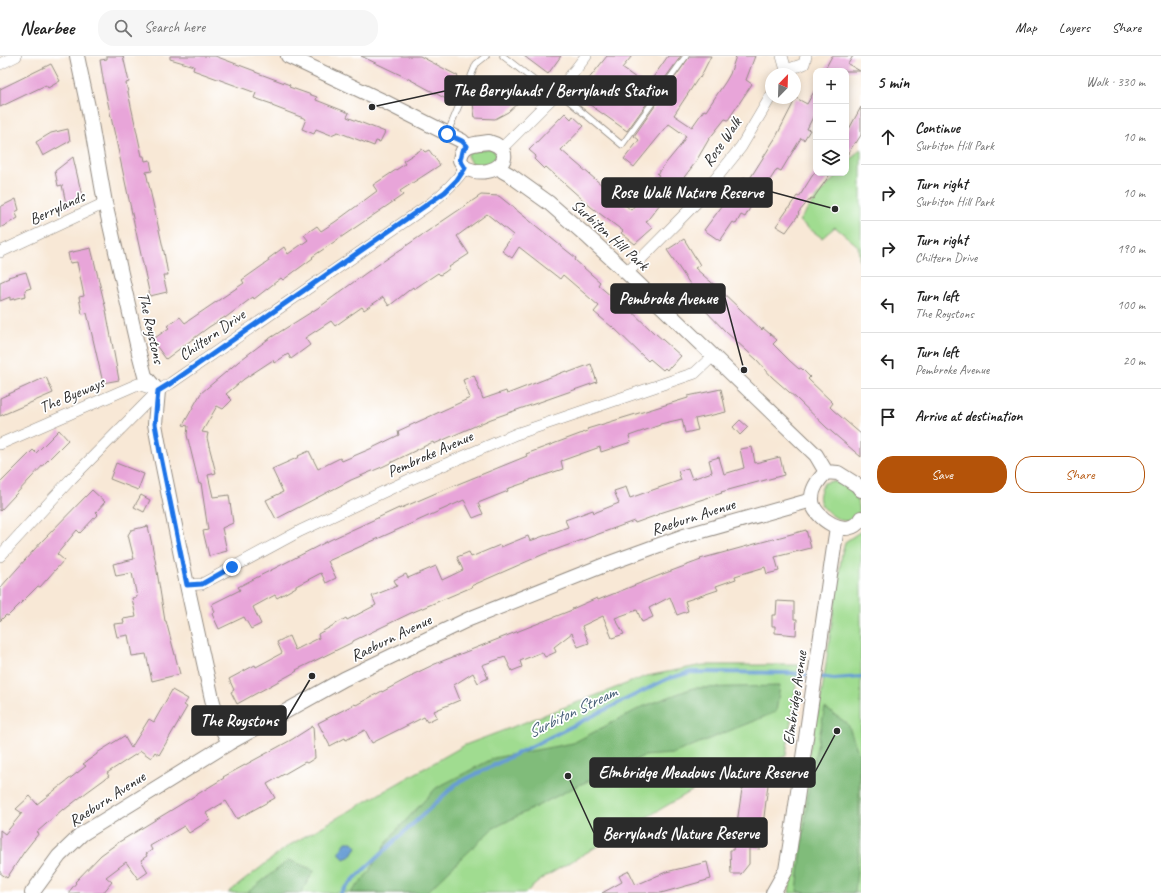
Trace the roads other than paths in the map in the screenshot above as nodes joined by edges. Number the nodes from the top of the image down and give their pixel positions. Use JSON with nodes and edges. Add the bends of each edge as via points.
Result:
{"nodes":[{"id":1,"x":16,"y":56,"type":"edge"},
{"id":2,"x":77,"y":56,"type":"edge"},
{"id":3,"x":288,"y":56,"type":"edge"},
{"id":4,"x":486,"y":56,"type":"edge"},
{"id":5,"x":503,"y":56,"type":"edge"},
{"id":6,"x":586,"y":56,"type":"edge"},
{"id":7,"x":686,"y":56,"type":"edge"},
{"id":8,"x":782,"y":56,"type":"edge"},
{"id":9,"x":806,"y":56,"type":"edge"},
{"id":10,"x":0,"y":64,"type":"edge"},
{"id":11,"x":784,"y":68,"type":"edge"},
{"id":12,"x":794,"y":68,"type":"edge"},
{"id":13,"x":556,"y":94,"type":"junction"},
{"id":14,"x":766,"y":104,"type":"edge"},
{"id":15,"x":447,"y":134,"type":"junction"},
{"id":16,"x":467,"y":146,"type":"junction"},
{"id":17,"x":500,"y":148,"type":"junction"},
{"id":18,"x":499,"y":166,"type":"junction"},
{"id":19,"x":465,"y":168,"type":"junction"},
{"id":20,"x":105,"y":203,"type":"junction"},
{"id":21,"x":0,"y":252,"type":"edge"},
{"id":22,"x":627,"y":273,"type":"junction"},
{"id":23,"x":713,"y":356,"type":"junction"},
{"id":24,"x":158,"y":391,"type":"junction"},
{"id":25,"x":0,"y":444,"type":"edge"},
{"id":26,"x":826,"y":472,"type":"junction"},
{"id":27,"x":861,"y":490,"type":"edge"},
{"id":28,"x":812,"y":500,"type":"junction"},
{"id":29,"x":861,"y":518,"type":"edge"},
{"id":30,"x":837,"y":527,"type":"junction"},
{"id":31,"x":0,"y":556,"type":"edge"},
{"id":32,"x":187,"y":585,"type":"junction"},
{"id":33,"x":228,"y":743,"type":"junction"},
{"id":34,"x":32,"y":893,"type":"edge"},
{"id":35,"x":773,"y":893,"type":"edge"}],
"edges":[{"from":1,"to":10,"type":"street"},
{"from":2,"to":20,"type":"street","name":"The Roystons"},
{"from":3,"to":15,"type":"street"},
{"from":4,"to":15,"type":"lane","via":[[476,64]]},
{"from":5,"to":13,"type":"lane"},
{"from":6,"to":13,"type":"street"},
{"from":7,"to":13,"type":"lane","via":[[622,145]]},
{"from":8,"to":11,"type":"street"},
{"from":9,"to":12,"type":"street","via":[[804,64]]},
{"from":13,"to":17,"type":"street"},
{"from":14,"to":22,"type":"street","name":"Rose Walk","via":[[741,147],[703,195]]},
{"from":15,"to":16,"type":"street"},
{"from":16,"to":17,"type":"street","via":[[489,142]]},
{"from":16,"to":19,"type":"street","via":[[462,151],[460,160]]},
{"from":17,"to":18,"type":"street","via":[[504,156]]},
{"from":18,"to":19,"type":"street","via":[[482,172]]},
{"from":18,"to":22,"type":"street","name":"Surbiton Hill Park","via":[[549,203]]},
{"from":19,"to":24,"type":"street","name":"Chiltern Drive","via":[[457,180],[430,204]]},
{"from":20,"to":21,"type":"street","name":"Berrylands"},
{"from":20,"to":24,"type":"street","name":"The Roystons","via":[[145,376]]},
{"from":22,"to":23,"type":"street","name":"Surbiton Hill Park"},
{"from":23,"to":26,"type":"street","name":"Surbiton Hill Park","via":[[816,455]]},
{"from":23,"to":32,"type":"street","name":"Pembroke Avenue","via":[[695,372],[516,434],[411,479],[300,531],[202,584]]},
{"from":24,"to":25,"type":"street","name":"The Byeways","via":[[138,384]]},
{"from":24,"to":31,"type":"street","name":"Chiltern Drive","via":[[70,480]]},
{"from":24,"to":32,"type":"street","via":[[155,424],[158,445]]},
{"from":26,"to":27,"type":"street","via":[[838,473]]},
{"from":26,"to":28,"type":"street","via":[[815,487]]},
{"from":28,"to":30,"type":"street","via":[[822,517]]},
{"from":28,"to":33,"type":"street","name":"Raeburn Avenue","via":[[684,536],[469,620],[344,680]]},
{"from":29,"to":30,"type":"street","via":[[850,528]]},
{"from":30,"to":35,"type":"street","name":"Elmbridge Avenue","via":[[786,870]]},
{"from":32,"to":33,"type":"street","via":[[218,720]]},
{"from":33,"to":34,"type":"street","name":"Raeburn Avenue","via":[[82,834],[58,856]]}]}
